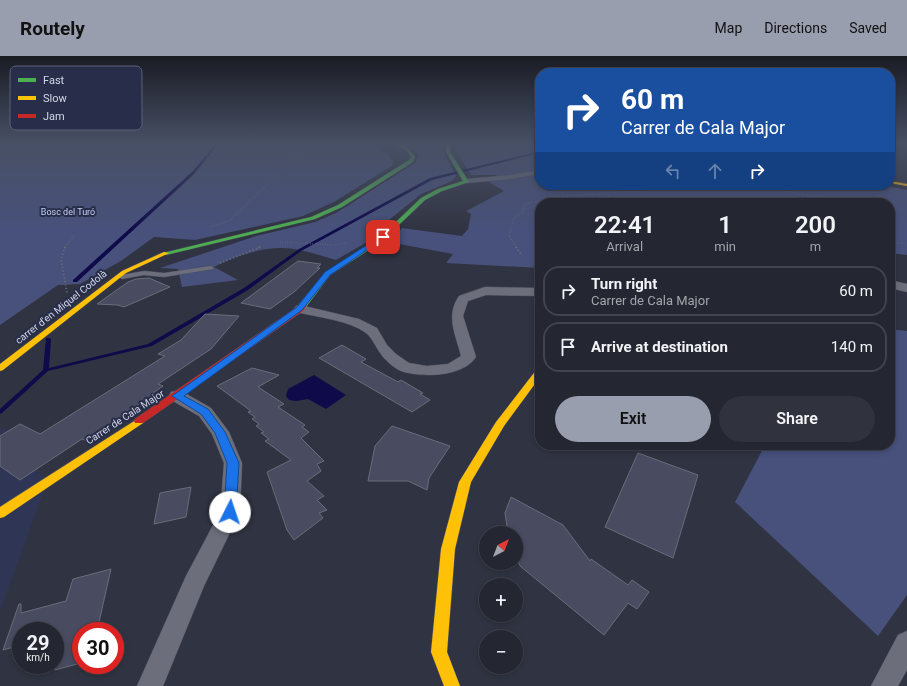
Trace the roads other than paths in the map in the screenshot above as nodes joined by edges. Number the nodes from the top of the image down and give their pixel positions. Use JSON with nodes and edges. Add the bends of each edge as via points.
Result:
{"nodes":[{"id":1,"x":393,"y":172,"type":"edge"},
{"id":2,"x":461,"y":172,"type":"edge"},
{"id":3,"x":535,"y":173,"type":"edge"},
{"id":4,"x":463,"y":175,"type":"junction"},
{"id":5,"x":895,"y":176,"type":"edge"},
{"id":6,"x":907,"y":178,"type":"edge"},
{"id":7,"x":895,"y":183,"type":"edge"},
{"id":8,"x":907,"y":185,"type":"edge"},
{"id":9,"x":211,"y":268,"type":"road end"},
{"id":10,"x":117,"y":278,"type":"junction"},
{"id":11,"x":895,"y":285,"type":"edge"},
{"id":12,"x":907,"y":288,"type":"edge"},
{"id":13,"x":535,"y":292,"type":"edge"},
{"id":14,"x":300,"y":309,"type":"junction"},
{"id":15,"x":0,"y":368,"type":"edge"},
{"id":16,"x":535,"y":378,"type":"edge"},
{"id":17,"x":177,"y":396,"type":"junction"},
{"id":18,"x":0,"y":513,"type":"edge"},
{"id":19,"x":907,"y":644,"type":"edge"},
{"id":20,"x":150,"y":686,"type":"edge"},
{"id":21,"x":452,"y":686,"type":"edge"},
{"id":22,"x":884,"y":686,"type":"edge"}],
"edges":[{"from":1,"to":10,"type":"main road","name":"carrer d'en Miquel Codolà","via":[[340,206],[314,218],[188,246],[134,267]]},
{"from":2,"to":4,"type":"main road"},
{"from":3,"to":4,"type":"street","name":"Carrer de Cala Major","via":[[510,177]]},
{"from":4,"to":14,"type":"main road","name":"Carrer de Cala Major","via":[[419,202],[379,241],[328,274]]},
{"from":5,"to":6,"type":"main road"},
{"from":7,"to":8,"type":"main road"},
{"from":9,"to":10,"type":"lane","via":[[164,275],[144,273]]},
{"from":10,"to":15,"type":"main road","name":"carrer d'en Miquel Codolà"},
{"from":11,"to":12,"type":"street"},
{"from":13,"to":14,"type":"street","via":[[485,290],[463,299],[457,316],[469,357],[452,368],[427,370],[405,367],[391,357],[372,331],[354,322]]},
{"from":14,"to":17,"type":"main road","name":"Carrer de Cala Major"},
{"from":16,"to":21,"type":"main road","via":[[500,424],[465,482],[448,548],[440,652]]},
{"from":17,"to":18,"type":"main road","name":"Carrer de Cala Major"},
{"from":17,"to":20,"type":"street","via":[[205,412],[220,432],[233,463],[230,512],[194,583]]},
{"from":19,"to":22,"type":"street"}]}
